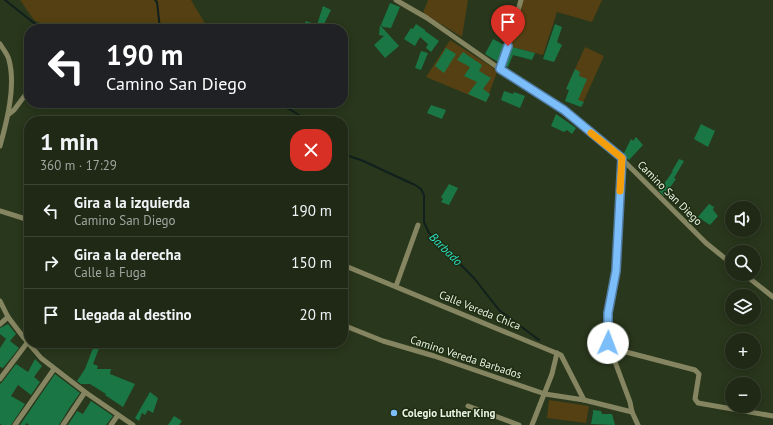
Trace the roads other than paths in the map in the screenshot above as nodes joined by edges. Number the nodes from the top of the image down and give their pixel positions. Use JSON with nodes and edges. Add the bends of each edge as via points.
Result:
{"nodes":[{"id":1,"x":396,"y":0,"type":"edge"},
{"id":2,"x":521,"y":0,"type":"edge"},
{"id":3,"x":0,"y":44,"type":"edge"},
{"id":4,"x":500,"y":69,"type":"junction"},
{"id":5,"x":24,"y":97,"type":"edge"},
{"id":6,"x":9,"y":114,"type":"junction"},
{"id":7,"x":0,"y":146,"type":"edge"},
{"id":8,"x":622,"y":158,"type":"junction"},
{"id":9,"x":0,"y":211,"type":"edge"},
{"id":10,"x":24,"y":218,"type":"edge"},
{"id":11,"x":418,"y":225,"type":"dead end"},
{"id":12,"x":725,"y":258,"type":"edge"},
{"id":13,"x":348,"y":267,"type":"edge"},
{"id":14,"x":753,"y":281,"type":"edge"},
{"id":15,"x":396,"y":286,"type":"junction"},
{"id":16,"x":773,"y":297,"type":"edge"},
{"id":17,"x":0,"y":301,"type":"edge"},
{"id":18,"x":0,"y":312,"type":"edge"},
{"id":19,"x":7,"y":315,"type":"junction"},
{"id":20,"x":0,"y":324,"type":"edge"},
{"id":21,"x":348,"y":327,"type":"edge"},
{"id":22,"x":24,"y":339,"type":"edge"},
{"id":23,"x":24,"y":347,"type":"edge"},
{"id":24,"x":32,"y":348,"type":"edge"},
{"id":25,"x":610,"y":350,"type":"junction"},
{"id":26,"x":557,"y":353,"type":"junction"},
{"id":27,"x":54,"y":369,"type":"junction"},
{"id":28,"x":0,"y":380,"type":"edge"},
{"id":29,"x":85,"y":392,"type":"junction"},
{"id":30,"x":545,"y":394,"type":"junction"},
{"id":31,"x":584,"y":400,"type":"junction"},
{"id":32,"x":468,"y":406,"type":"dead end"},
{"id":33,"x":632,"y":412,"type":"junction"},
{"id":34,"x":118,"y":415,"type":"junction"},
{"id":35,"x":773,"y":416,"type":"edge"},
{"id":36,"x":15,"y":425,"type":"edge"},
{"id":37,"x":63,"y":425,"type":"edge"},
{"id":38,"x":111,"y":425,"type":"edge"},
{"id":39,"x":133,"y":425,"type":"edge"},
{"id":40,"x":519,"y":425,"type":"edge"},
{"id":41,"x":532,"y":425,"type":"edge"},
{"id":42,"x":638,"y":425,"type":"edge"}],
"edges":[{"from":1,"to":4,"type":"street","name":"Camino San Diego","via":[[427,18]]},
{"from":2,"to":4,"type":"street"},
{"from":3,"to":6,"type":"street","via":[[9,58],[12,75]]},
{"from":4,"to":8,"type":"street","name":"Camino San Diego","via":[[564,110]]},
{"from":5,"to":6,"type":"street"},
{"from":6,"to":7,"type":"street"},
{"from":8,"to":12,"type":"street","name":"Camino San Diego","via":[[706,243]]},
{"from":8,"to":25,"type":"street","via":[[616,271],[608,313]]},
{"from":9,"to":10,"type":"street"},
{"from":11,"to":15,"type":"street"},
{"from":13,"to":15,"type":"street","name":"Calle Vereda Chica"},
{"from":14,"to":16,"type":"street"},
{"from":15,"to":26,"type":"street","name":"Calle Vereda Chica"},
{"from":17,"to":19,"type":"street"},
{"from":18,"to":19,"type":"street"},
{"from":19,"to":20,"type":"street"},
{"from":19,"to":22,"type":"street"},
{"from":21,"to":30,"type":"street","name":"Camino Vereda Barbados"},
{"from":23,"to":28,"type":"street"},
{"from":24,"to":27,"type":"street"},
{"from":25,"to":33,"type":"street"},
{"from":25,"to":35,"type":"street","via":[[695,370],[699,374],[696,399],[698,403]]},
{"from":26,"to":30,"type":"street"},
{"from":26,"to":31,"type":"street","via":[[562,355]]},
{"from":27,"to":29,"type":"street"},
{"from":27,"to":36,"type":"street"},
{"from":29,"to":34,"type":"street"},
{"from":29,"to":37,"type":"street"},
{"from":30,"to":31,"type":"street","name":"Camino Vereda Barbados"},
{"from":30,"to":41,"type":"street"},
{"from":31,"to":33,"type":"street","name":"Camino Vereda Barbados"},
{"from":32,"to":40,"type":"street"},
{"from":33,"to":42,"type":"street"},
{"from":34,"to":38,"type":"street"},
{"from":34,"to":39,"type":"street"}]}
